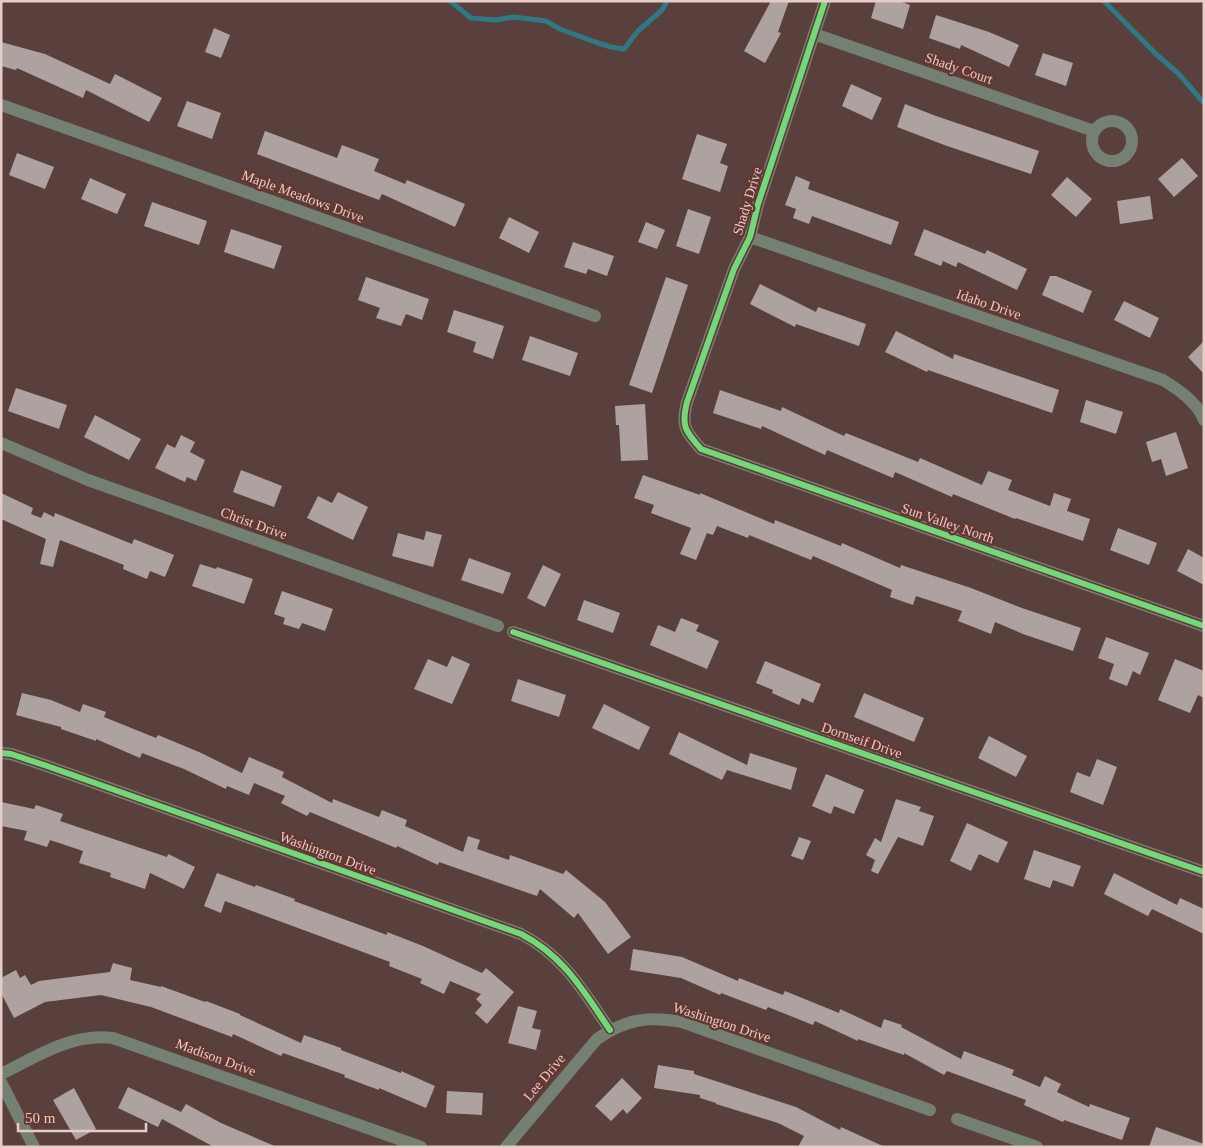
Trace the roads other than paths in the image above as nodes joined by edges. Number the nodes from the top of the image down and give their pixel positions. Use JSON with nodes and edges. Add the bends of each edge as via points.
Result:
{"nodes":[{"id":1,"x":825,"y":1,"type":"edge"},
{"id":2,"x":814,"y":34,"type":"junction"},
{"id":3,"x":1,"y":105,"type":"edge"},
{"id":4,"x":1094,"y":131,"type":"dead end"},
{"id":5,"x":750,"y":237,"type":"junction"},
{"id":6,"x":595,"y":316,"type":"dead end"},
{"id":7,"x":1204,"y":420,"type":"edge"},
{"id":8,"x":688,"y":435,"type":"joint"},
{"id":9,"x":1,"y":443,"type":"edge"},
{"id":10,"x":498,"y":626,"type":"dead end"},
{"id":11,"x":1204,"y":626,"type":"edge"},
{"id":12,"x":513,"y":632,"type":"dead end"},
{"id":13,"x":1,"y":753,"type":"edge"},
{"id":14,"x":1204,"y":872,"type":"edge"},
{"id":15,"x":610,"y":1030,"type":"junction"},
{"id":16,"x":1,"y":1074,"type":"edge"},
{"id":17,"x":1,"y":1082,"type":"edge"},
{"id":18,"x":930,"y":1110,"type":"dead end"},
{"id":19,"x":957,"y":1119,"type":"dead end"},
{"id":20,"x":34,"y":1147,"type":"edge"},
{"id":21,"x":421,"y":1147,"type":"edge"},
{"id":22,"x":506,"y":1147,"type":"edge"},
{"id":23,"x":1036,"y":1147,"type":"edge"}],
"edges":[{"from":1,"to":2,"type":"street","name":"Shady Drive"},
{"from":2,"to":4,"type":"street","name":"Shady Court"},
{"from":2,"to":5,"type":"street","name":"Shady Drive"},
{"from":3,"to":6,"type":"street","name":"Maple Meadows Drive"},
{"from":5,"to":7,"type":"street","name":"Idaho Drive","via":[[1163,380],[1193,403]]},
{"from":5,"to":8,"type":"street","name":"Shady Drive","via":[[734,269],[687,402],[683,418]]},
{"from":8,"to":11,"type":"street","name":"Sun Valley North","via":[[701,449]]},
{"from":9,"to":10,"type":"street","name":"Christ Drive","via":[[88,480]]},
{"from":12,"to":14,"type":"street","name":"Dornseif Drive"},
{"from":13,"to":15,"type":"street","name":"Washington Drive","via":[[47,766],[522,934],[564,966]]},
{"from":15,"to":18,"type":"street","name":"Washington Drive","via":[[644,1019],[682,1022]]},
{"from":15,"to":22,"type":"street","name":"Lee Drive","via":[[586,1050]]},
{"from":16,"to":21,"type":"street","name":"Madison Drive","via":[[73,1040],[93,1036],[113,1038]]},
{"from":17,"to":20,"type":"street"},
{"from":19,"to":23,"type":"street"}]}
